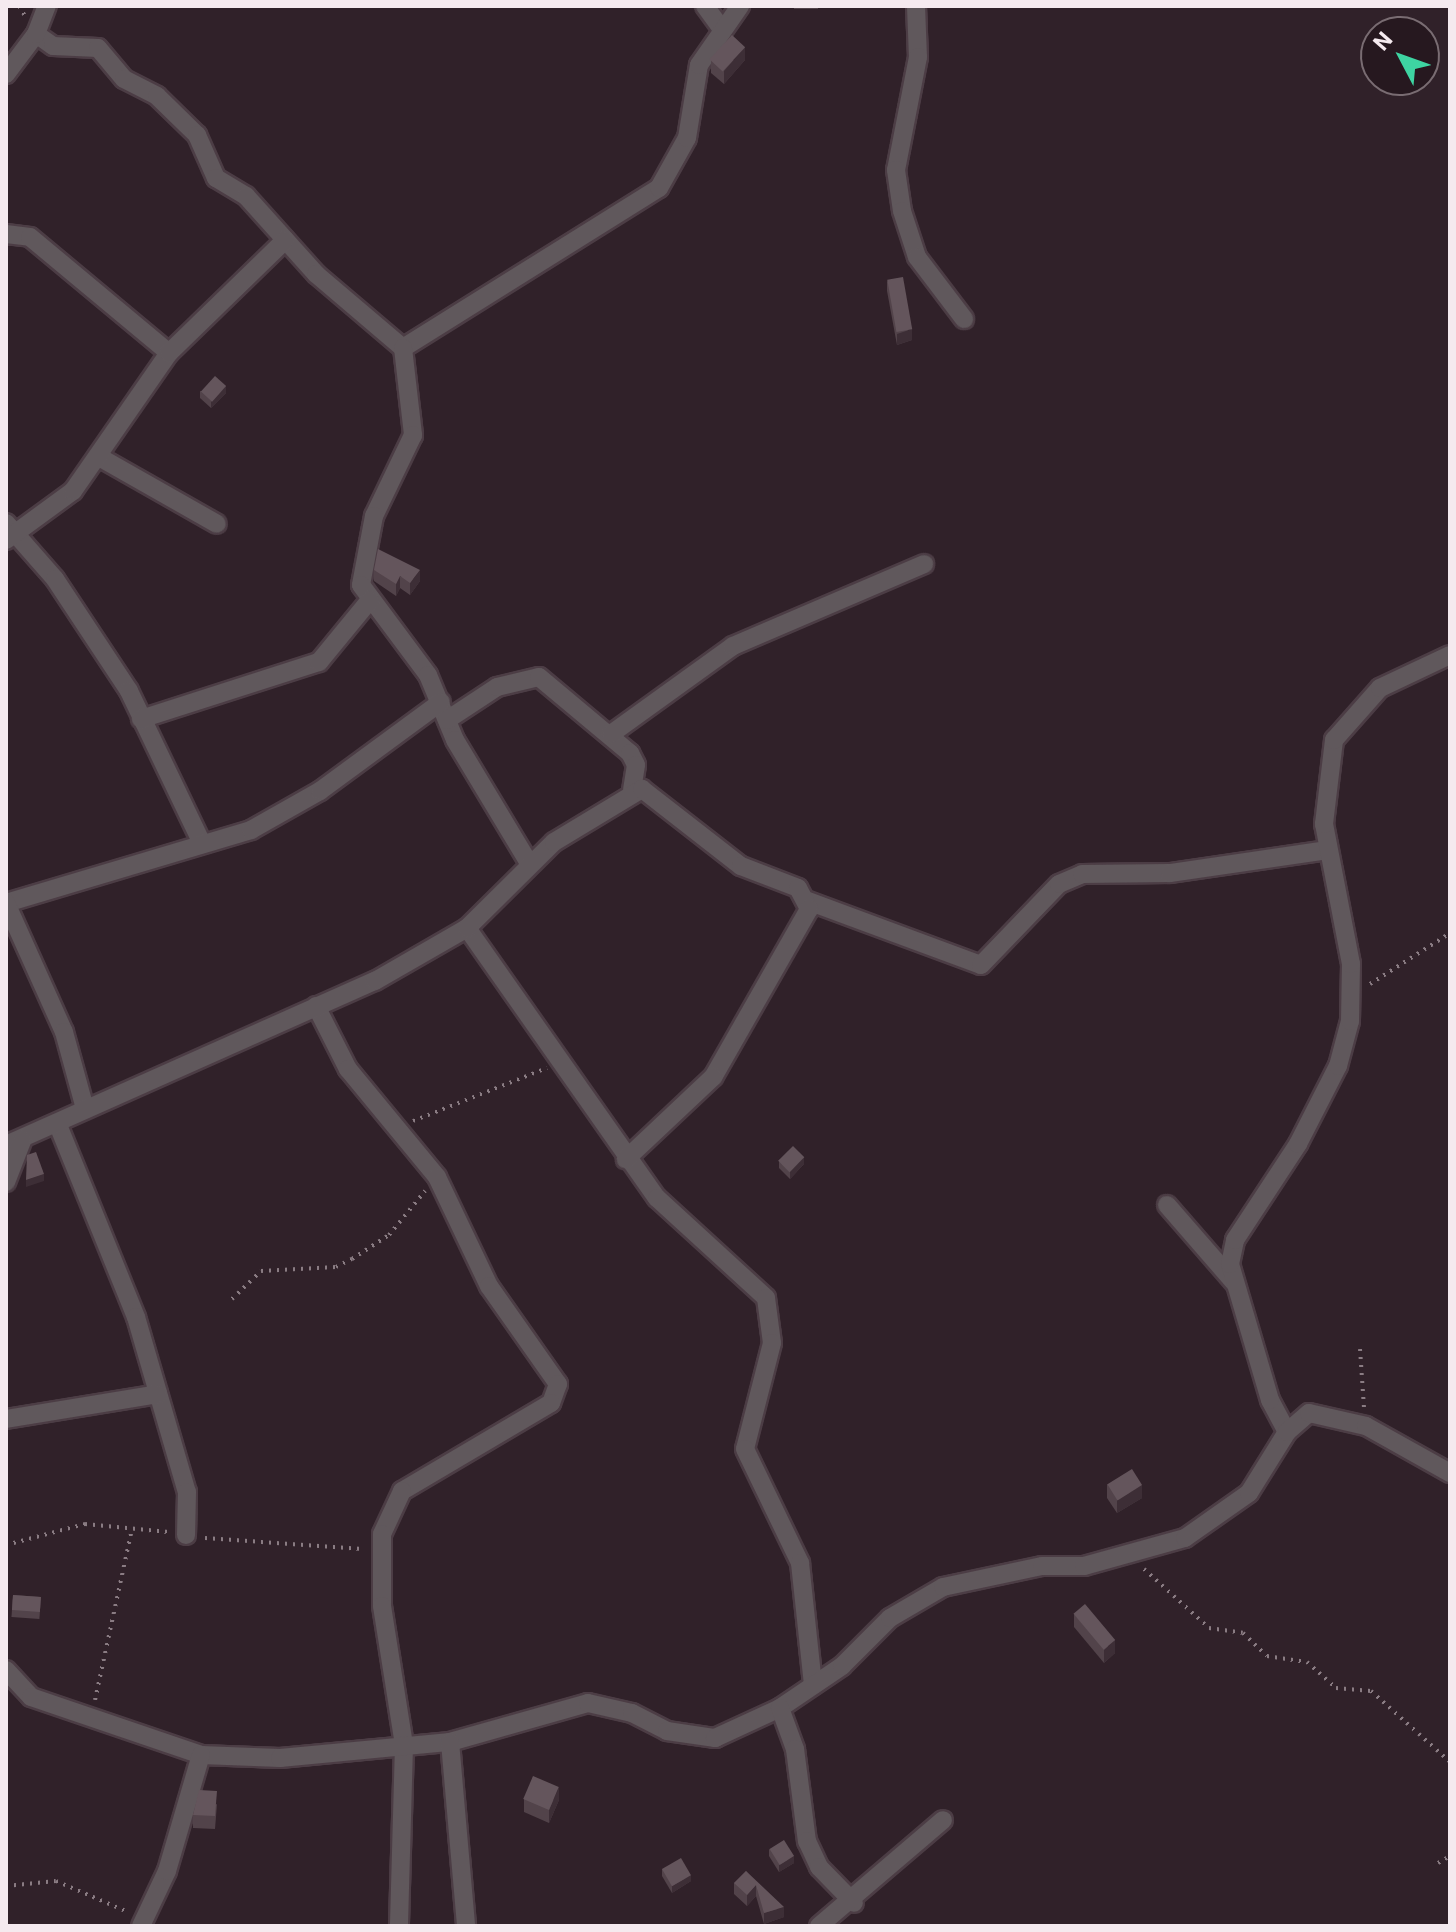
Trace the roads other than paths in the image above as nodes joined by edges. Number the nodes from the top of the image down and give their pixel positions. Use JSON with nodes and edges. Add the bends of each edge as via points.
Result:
{"nodes":[{"id":1,"x":47,"y":6,"type":"edge"},
{"id":2,"x":705,"y":6,"type":"edge"},
{"id":3,"x":740,"y":6,"type":"edge"},
{"id":4,"x":916,"y":6,"type":"edge"},
{"id":5,"x":720,"y":27,"type":"junction"},
{"id":6,"x":36,"y":34,"type":"junction"},
{"id":7,"x":6,"y":74,"type":"edge"},
{"id":8,"x":6,"y":234,"type":"edge"},
{"id":9,"x":285,"y":240,"type":"junction"},
{"id":10,"x":964,"y":319,"type":"dead end"},
{"id":11,"x":403,"y":348,"type":"junction"},
{"id":12,"x":169,"y":353,"type":"junction"},
{"id":13,"x":101,"y":458,"type":"junction"},
{"id":14,"x":217,"y":524,"type":"dead end"},
{"id":15,"x":10,"y":533,"type":"edge"},
{"id":16,"x":924,"y":564,"type":"dead end"},
{"id":17,"x":370,"y":600,"type":"junction"},
{"id":18,"x":1450,"y":655,"type":"edge"},
{"id":19,"x":444,"y":711,"type":"junction"},
{"id":20,"x":141,"y":719,"type":"junction"},
{"id":21,"x":611,"y":734,"type":"junction"},
{"id":22,"x":632,"y":790,"type":"junction"},
{"id":23,"x":201,"y":841,"type":"junction"},
{"id":24,"x":1327,"y":850,"type":"junction"},
{"id":25,"x":529,"y":863,"type":"junction"},
{"id":26,"x":808,"y":901,"type":"junction"},
{"id":27,"x":6,"y":903,"type":"edge"},
{"id":28,"x":467,"y":928,"type":"junction"},
{"id":29,"x":316,"y":1006,"type":"junction"},
{"id":30,"x":85,"y":1109,"type":"junction"},
{"id":31,"x":58,"y":1125,"type":"junction"},
{"id":32,"x":14,"y":1143,"type":"edge"},
{"id":33,"x":626,"y":1159,"type":"junction"},
{"id":34,"x":6,"y":1182,"type":"edge"},
{"id":35,"x":1167,"y":1205,"type":"dead end"},
{"id":36,"x":1234,"y":1282,"type":"junction"},
{"id":37,"x":158,"y":1394,"type":"junction"},
{"id":38,"x":6,"y":1419,"type":"edge"},
{"id":39,"x":1287,"y":1432,"type":"junction"},
{"id":40,"x":1450,"y":1473,"type":"edge"},
{"id":41,"x":186,"y":1535,"type":"dead end"},
{"id":42,"x":6,"y":1670,"type":"edge"},
{"id":43,"x":813,"y":1685,"type":"junction"},
{"id":44,"x":780,"y":1708,"type":"junction"},
{"id":45,"x":450,"y":1742,"type":"junction"},
{"id":46,"x":404,"y":1745,"type":"junction"},
{"id":47,"x":201,"y":1755,"type":"junction"},
{"id":48,"x":943,"y":1820,"type":"dead end"},
{"id":49,"x":854,"y":1903,"type":"junction"},
{"id":50,"x":142,"y":1923,"type":"edge"},
{"id":51,"x":399,"y":1926,"type":"edge"},
{"id":52,"x":466,"y":1926,"type":"edge"},
{"id":53,"x":819,"y":1926,"type":"edge"}],
"edges":[{"from":1,"to":6,"type":"street"},
{"from":2,"to":5,"type":"street"},
{"from":3,"to":5,"type":"street"},
{"from":4,"to":10,"type":"street","via":[[918,57],[896,170],[902,211],[917,257]]},
{"from":5,"to":11,"type":"street","via":[[699,65],[687,138],[659,188]]},
{"from":6,"to":7,"type":"street"},
{"from":6,"to":9,"type":"street","via":[[53,46],[98,48],[124,79],[157,96],[197,135],[216,178],[246,196]]},
{"from":8,"to":12,"type":"street","via":[[30,237]]},
{"from":9,"to":11,"type":"street"},
{"from":9,"to":12,"type":"street"},
{"from":11,"to":17,"type":"street","via":[[413,435],[362,550],[361,585]]},
{"from":12,"to":13,"type":"street"},
{"from":13,"to":14,"type":"street"},
{"from":13,"to":15,"type":"street"},
{"from":15,"to":20,"type":"street","via":[[70,601]]},
{"from":16,"to":21,"type":"street","via":[[733,646]]},
{"from":17,"to":19,"type":"street"},
{"from":17,"to":20,"type":"street","via":[[319,662]]},
{"from":18,"to":24,"type":"street","via":[[1380,688],[1342,725],[1327,795]]},
{"from":19,"to":21,"type":"street","via":[[497,687],[539,677]]},
{"from":19,"to":23,"type":"street","via":[[243,834]]},
{"from":19,"to":25,"type":"street"},
{"from":20,"to":23,"type":"street"},
{"from":21,"to":22,"type":"street","via":[[636,765]]},
{"from":22,"to":25,"type":"street"},
{"from":22,"to":26,"type":"street","via":[[654,794],[723,854],[798,888]]},
{"from":23,"to":27,"type":"street"},
{"from":24,"to":26,"type":"street","via":[[1170,873],[1082,874],[1059,884],[981,965]]},
{"from":24,"to":36,"type":"street","via":[[1351,996],[1338,1066],[1298,1144],[1235,1240]]},
{"from":25,"to":28,"type":"street"},
{"from":26,"to":33,"type":"street","via":[[713,1077]]},
{"from":27,"to":30,"type":"street","via":[[64,1032]]},
{"from":28,"to":29,"type":"street"},
{"from":28,"to":33,"type":"street"},
{"from":29,"to":30,"type":"street"},
{"from":29,"to":46,"type":"street","via":[[348,1069],[437,1177],[489,1286],[552,1373],[558,1394],[440,1463],[391,1508],[382,1534],[382,1606]]},
{"from":30,"to":31,"type":"street"},
{"from":31,"to":32,"type":"street"},
{"from":31,"to":37,"type":"street","via":[[136,1317]]},
{"from":32,"to":34,"type":"street"},
{"from":33,"to":43,"type":"street","via":[[657,1198],[766,1298],[773,1315],[745,1449],[800,1563]]},
{"from":35,"to":36,"type":"street"},
{"from":36,"to":39,"type":"street"},
{"from":37,"to":38,"type":"street"},
{"from":37,"to":41,"type":"street","via":[[187,1492]]},
{"from":39,"to":40,"type":"street","via":[[1309,1413],[1366,1426]]},
{"from":39,"to":43,"type":"street","via":[[1265,1477],[1185,1538],[1131,1557],[943,1587],[890,1618]]},
{"from":42,"to":47,"type":"street","via":[[31,1697],[90,1722]]},
{"from":43,"to":44,"type":"street"},
{"from":44,"to":45,"type":"street","via":[[715,1738],[667,1731],[632,1713],[588,1703]]},
{"from":44,"to":49,"type":"street","via":[[795,1749],[807,1841],[819,1867]]},
{"from":45,"to":46,"type":"street"},
{"from":45,"to":52,"type":"street"},
{"from":46,"to":47,"type":"street","via":[[280,1758]]},
{"from":46,"to":51,"type":"street"},
{"from":47,"to":50,"type":"street","via":[[167,1871]]},
{"from":48,"to":49,"type":"street"},
{"from":49,"to":53,"type":"street"}]}
